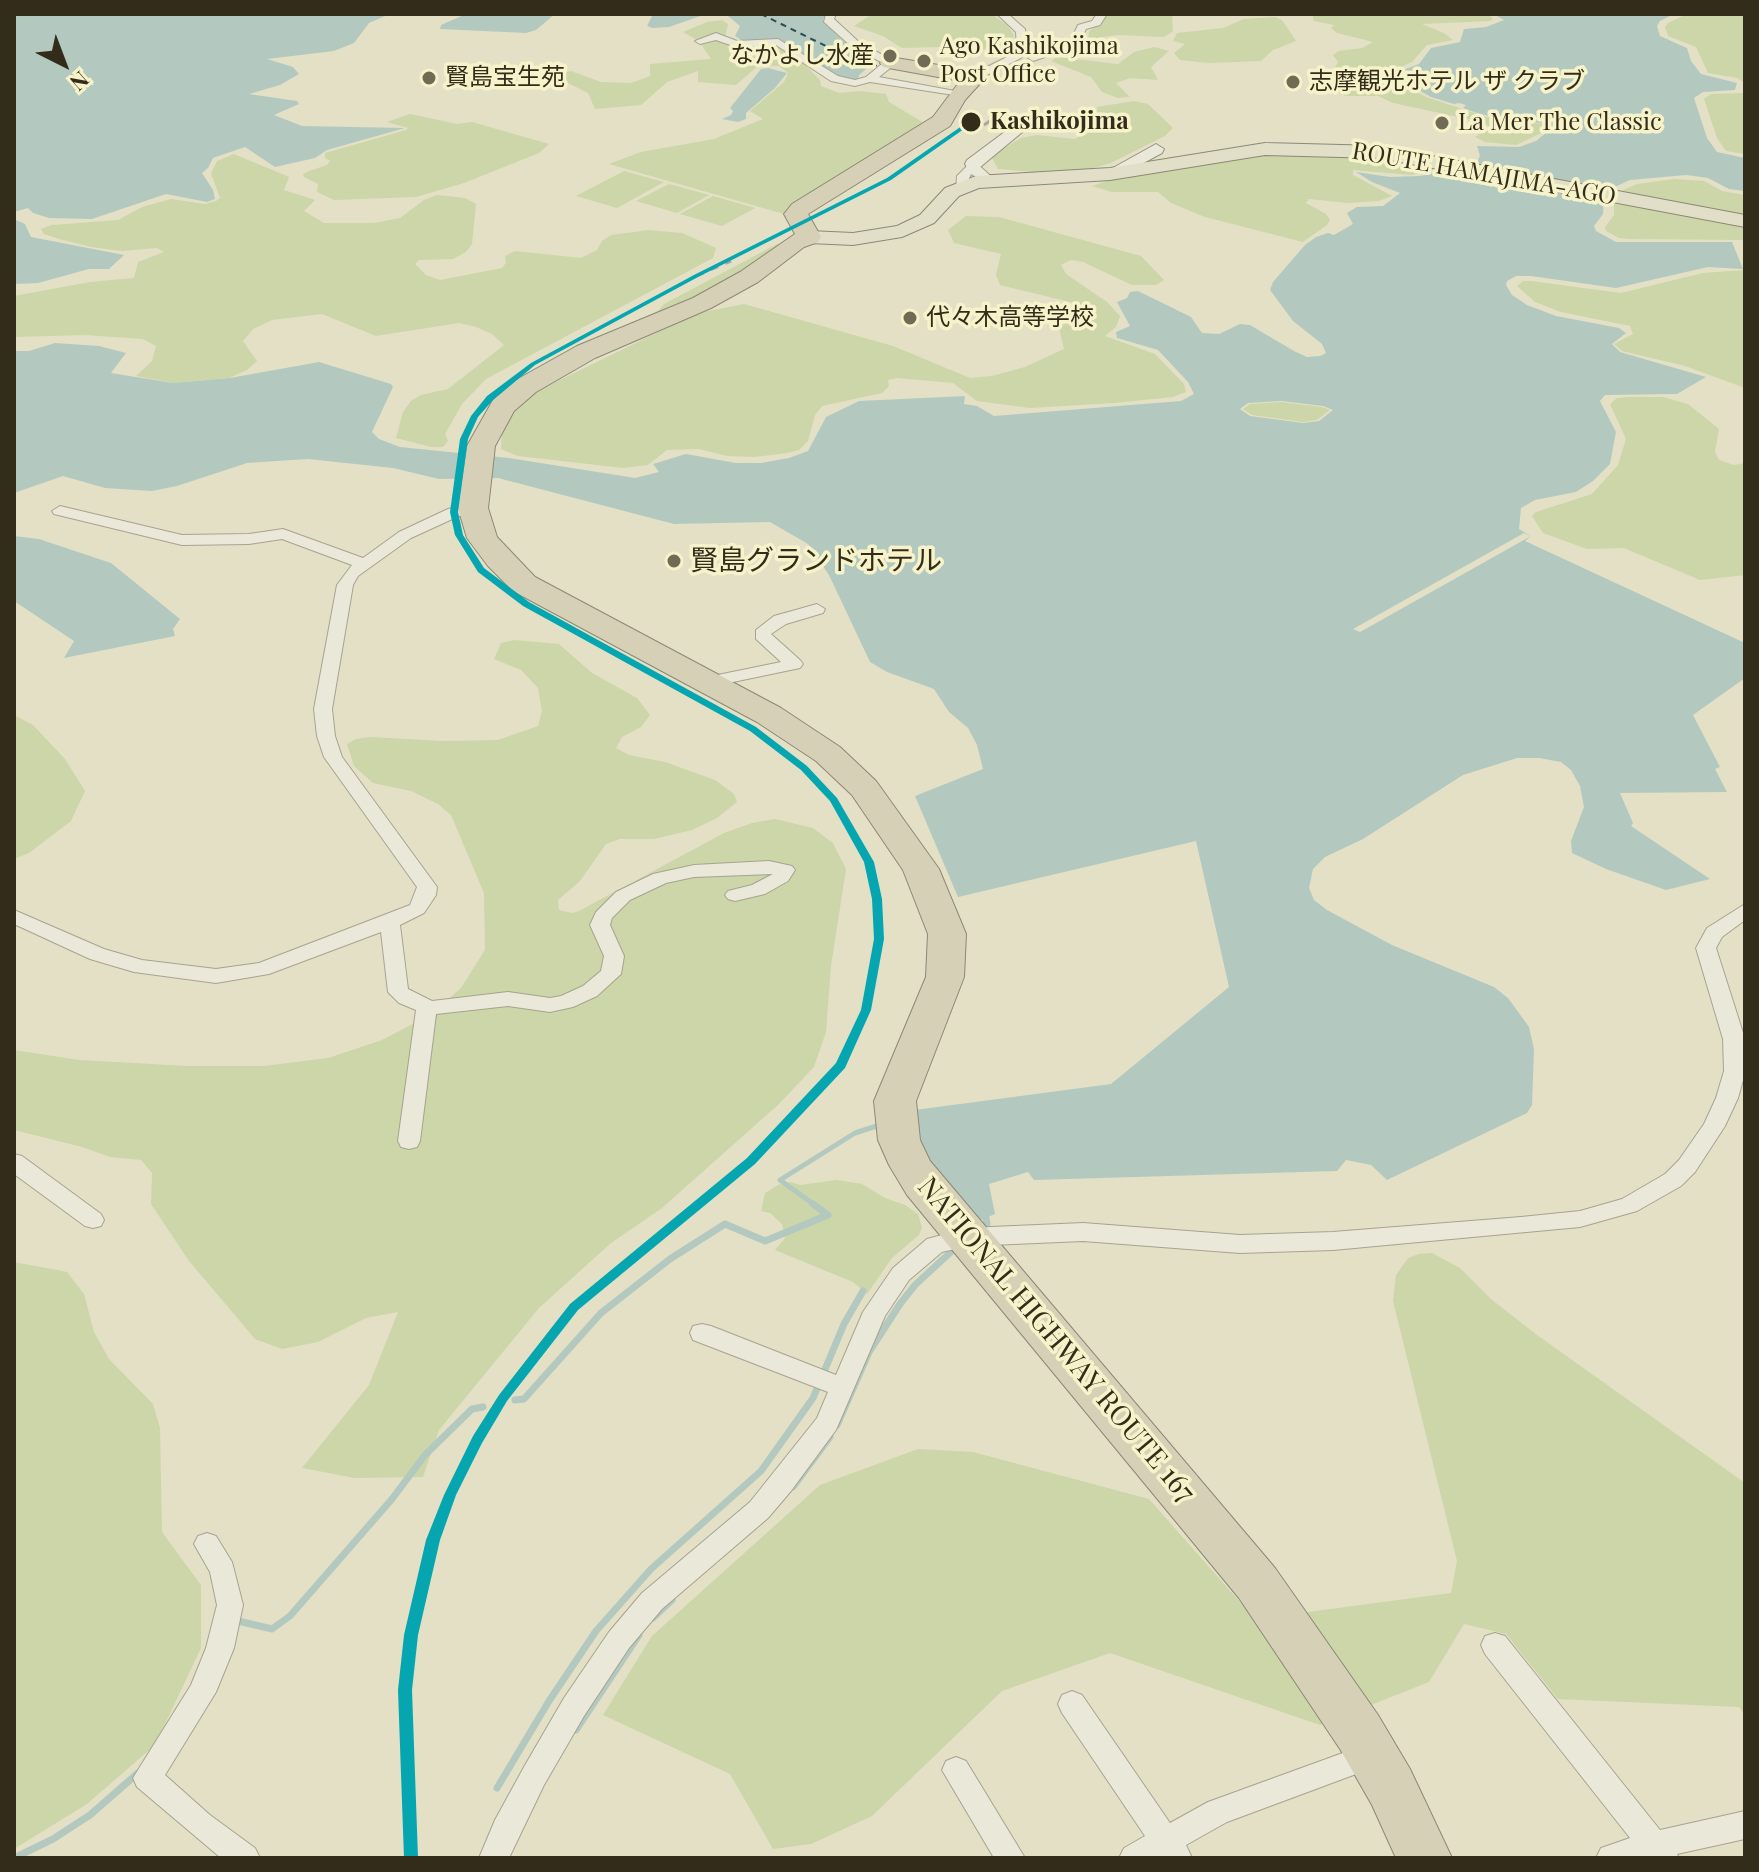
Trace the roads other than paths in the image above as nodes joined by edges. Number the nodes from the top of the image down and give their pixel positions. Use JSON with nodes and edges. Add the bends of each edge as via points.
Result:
{"nodes":[{"id":1,"x":831,"y":14,"type":"edge"},
{"id":2,"x":1002,"y":14,"type":"edge"},
{"id":3,"x":1102,"y":14,"type":"edge"},
{"id":4,"x":700,"y":41,"type":"dead end"},
{"id":5,"x":900,"y":58,"type":"junction"},
{"id":6,"x":1033,"y":58,"type":"dead end"},
{"id":7,"x":870,"y":79,"type":"junction"},
{"id":8,"x":967,"y":85,"type":"junction"},
{"id":9,"x":1026,"y":121,"type":"dead end"},
{"id":10,"x":1173,"y":163,"type":"junction"},
{"id":11,"x":973,"y":164,"type":"junction"},
{"id":12,"x":1110,"y":174,"type":"junction"},
{"id":13,"x":989,"y":180,"type":"junction"},
{"id":14,"x":960,"y":187,"type":"junction"},
{"id":15,"x":1745,"y":221,"type":"edge"},
{"id":16,"x":809,"y":237,"type":"junction"},
{"id":17,"x":477,"y":479,"type":"junction"},
{"id":18,"x":60,"y":511,"type":"dead end"},
{"id":19,"x":364,"y":564,"type":"junction"},
{"id":20,"x":817,"y":609,"type":"dead end"},
{"id":21,"x":709,"y":682,"type":"junction"},
{"id":22,"x":735,"y":895,"type":"dead end"},
{"id":23,"x":1745,"y":910,"type":"edge"},
{"id":24,"x":14,"y":916,"type":"edge"},
{"id":25,"x":390,"y":922,"type":"junction"},
{"id":26,"x":427,"y":1007,"type":"junction"},
{"id":27,"x":409,"y":1141,"type":"dead end"},
{"id":28,"x":14,"y":1162,"type":"edge"},
{"id":29,"x":93,"y":1220,"type":"dead end"},
{"id":30,"x":968,"y":1237,"type":"junction"},
{"id":31,"x":702,"y":1333,"type":"dead end"},
{"id":32,"x":829,"y":1383,"type":"junction"},
{"id":33,"x":207,"y":1544,"type":"dead end"},
{"id":34,"x":1495,"y":1645,"type":"dead end"},
{"id":35,"x":1072,"y":1704,"type":"dead end"},
{"id":36,"x":1373,"y":1755,"type":"junction"},
{"id":37,"x":956,"y":1770,"type":"dead end"},
{"id":38,"x":1745,"y":1825,"type":"edge"},
{"id":39,"x":1172,"y":1848,"type":"edge"},
{"id":40,"x":1659,"y":1851,"type":"edge"},
{"id":41,"x":245,"y":1858,"type":"edge"},
{"id":42,"x":494,"y":1858,"type":"edge"},
{"id":43,"x":1010,"y":1858,"type":"edge"},
{"id":44,"x":1134,"y":1858,"type":"edge"},
{"id":45,"x":1424,"y":1858,"type":"edge"},
{"id":46,"x":1611,"y":1858,"type":"edge"}],
"edges":[{"from":1,"to":5,"type":"street","via":[[828,20],[856,45]]},
{"from":2,"to":8,"type":"street","via":[[1021,31],[1022,49]]},
{"from":3,"to":6,"type":"street","via":[[1096,23],[1082,27],[1074,44]]},
{"from":4,"to":7,"type":"street","via":[[716,36],[736,44],[778,42],[835,79]]},
{"from":5,"to":7,"type":"street"},
{"from":5,"to":8,"type":"highway"},
{"from":7,"to":8,"type":"street"},
{"from":8,"to":16,"type":"highway","via":[[942,121],[800,209],[798,221]]},
{"from":9,"to":11,"type":"street"},
{"from":10,"to":12,"type":"main road","name":"ROUTE HAMAJIMA-AGO"},
{"from":10,"to":12,"type":"street","via":[[1152,152]]},
{"from":10,"to":15,"type":"main road","name":"ROUTE HAMAJIMA-AGO","via":[[1265,149],[1379,152]]},
{"from":11,"to":13,"type":"street","via":[[976,173]]},
{"from":11,"to":14,"type":"street"},
{"from":12,"to":13,"type":"main road","name":"ROUTE HAMAJIMA-AGO"},
{"from":13,"to":14,"type":"main road","name":"ROUTE HAMAJIMA-AGO"},
{"from":14,"to":16,"type":"main road","via":[[927,219],[902,231],[853,239]]},
{"from":16,"to":17,"type":"highway","via":[[702,303],[586,352],[526,386],[503,406]]},
{"from":17,"to":19,"type":"street","via":[[431,521]]},
{"from":17,"to":21,"type":"highway","name":"NATIONAL HIGHWAY ROUTE 167","via":[[482,538],[524,584]]},
{"from":18,"to":19,"type":"street","via":[[182,540],[283,534]]},
{"from":19,"to":25,"type":"street","via":[[345,585],[323,709],[333,757],[427,887],[417,909]]},
{"from":20,"to":21,"type":"street","via":[[764,630],[762,635],[794,664]]},
{"from":21,"to":30,"type":"highway","name":"NATIONAL HIGHWAY ROUTE 167","via":[[799,733],[847,769],[921,869],[940,911],[948,956],[939,997],[899,1085],[895,1120],[910,1165]]},
{"from":22,"to":26,"type":"street","via":[[758,890],[785,870],[694,871],[660,878],[623,896],[600,925],[614,968],[590,991],[566,1002],[508,999]]},
{"from":23,"to":30,"type":"street","via":[[1714,933],[1706,948],[1734,1039],[1735,1071],[1727,1098],[1687,1166],[1629,1205],[1580,1219],[1521,1226],[1282,1244],[1083,1232]]},
{"from":24,"to":25,"type":"street","via":[[97,954],[141,967],[216,976],[262,969]]},
{"from":25,"to":26,"type":"street","via":[[398,992]]},
{"from":26,"to":27,"type":"street"},
{"from":28,"to":29,"type":"street"},
{"from":30,"to":32,"type":"street","via":[[935,1245],[901,1274]]},
{"from":30,"to":36,"type":"highway","name":"NATIONAL HIGHWAY ROUTE 167","via":[[1248,1571]]},
{"from":31,"to":32,"type":"street"},
{"from":32,"to":42,"type":"street","via":[[827,1423],[782,1484],[652,1601],[619,1640],[534,1776]]},
{"from":33,"to":41,"type":"street","via":[[223,1570],[230,1605],[220,1648],[202,1692],[147,1778]]},
{"from":34,"to":40,"type":"street"},
{"from":35,"to":39,"type":"street"},
{"from":36,"to":39,"type":"street","via":[[1218,1812]]},
{"from":36,"to":45,"type":"highway","name":"NATIONAL HIGHWAY ROUTE 167"},
{"from":37,"to":43,"type":"street"},
{"from":38,"to":40,"type":"street"},
{"from":39,"to":44,"type":"street"},
{"from":40,"to":46,"type":"street"}]}
